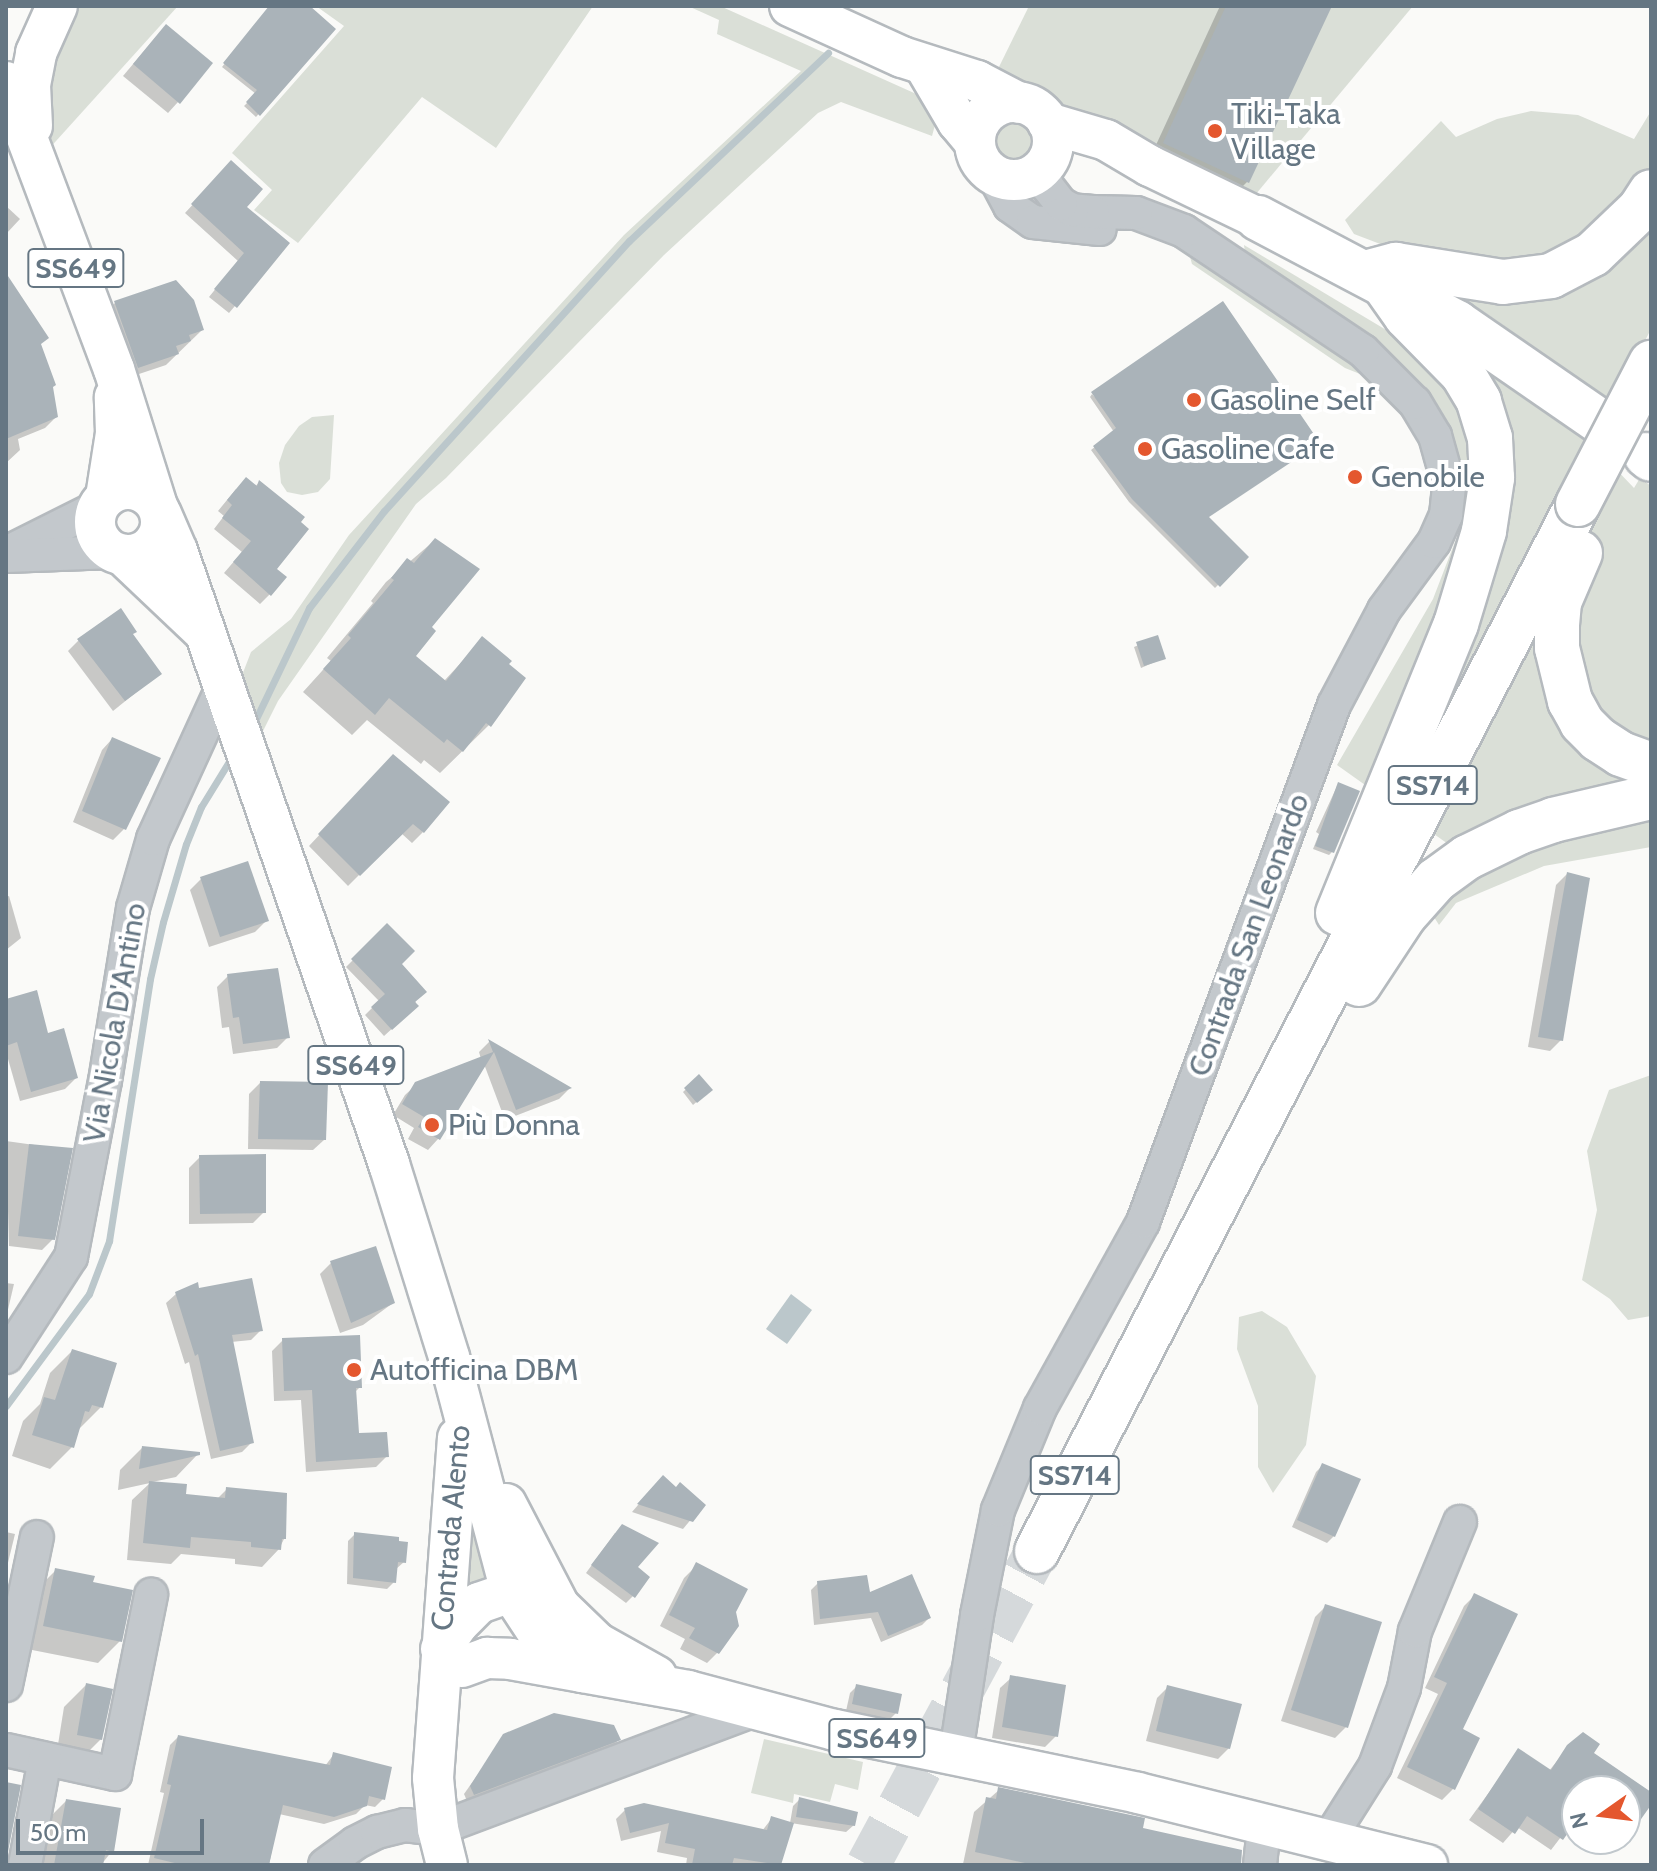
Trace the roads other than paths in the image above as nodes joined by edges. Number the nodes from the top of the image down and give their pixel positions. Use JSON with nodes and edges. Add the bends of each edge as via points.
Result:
{"nodes":[{"id":1,"x":57,"y":6,"type":"edge"},
{"id":2,"x":790,"y":6,"type":"edge"},
{"id":3,"x":925,"y":66,"type":"junction"},
{"id":4,"x":6,"y":82,"type":"edge"},
{"id":5,"x":1040,"y":137,"type":"junction"},
{"id":6,"x":34,"y":158,"type":"junction"},
{"id":7,"x":984,"y":158,"type":"junction"},
{"id":8,"x":1651,"y":192,"type":"edge"},
{"id":9,"x":1258,"y":218,"type":"joint"},
{"id":10,"x":1184,"y":231,"type":"junction"},
{"id":11,"x":1374,"y":279,"type":"junction"},
{"id":12,"x":1651,"y":363,"type":"edge"},
{"id":13,"x":114,"y":369,"type":"junction"},
{"id":14,"x":1602,"y":423,"type":"dead end"},
{"id":15,"x":102,"y":502,"type":"junction"},
{"id":16,"x":1578,"y":504,"type":"junction"},
{"id":17,"x":158,"y":508,"type":"junction"},
{"id":18,"x":6,"y":554,"type":"edge"},
{"id":19,"x":118,"y":554,"type":"junction"},
{"id":20,"x":204,"y":632,"type":"junction"},
{"id":21,"x":228,"y":700,"type":"junction"},
{"id":22,"x":1651,"y":765,"type":"edge"},
{"id":23,"x":1651,"y":797,"type":"edge"},
{"id":24,"x":1287,"y":1066,"type":"junction"},
{"id":25,"x":6,"y":1357,"type":"edge"},
{"id":26,"x":460,"y":1406,"type":"junction"},
{"id":27,"x":1460,"y":1522,"type":"dead end"},
{"id":28,"x":37,"y":1537,"type":"dead end"},
{"id":29,"x":521,"y":1537,"type":"junction"},
{"id":30,"x":1037,"y":1551,"type":"tunnel mouth"},
{"id":31,"x":511,"y":1592,"type":"junction"},
{"id":32,"x":151,"y":1595,"type":"dead end"},
{"id":33,"x":559,"y":1606,"type":"junction"},
{"id":34,"x":452,"y":1658,"type":"junction"},
{"id":35,"x":582,"y":1672,"type":"junction"},
{"id":36,"x":6,"y":1685,"type":"edge"},
{"id":37,"x":688,"y":1691,"type":"junction"},
{"id":38,"x":758,"y":1709,"type":"junction"},
{"id":39,"x":6,"y":1750,"type":"edge"},
{"id":40,"x":956,"y":1753,"type":"junction"},
{"id":41,"x":45,"y":1759,"type":"junction"},
{"id":42,"x":1262,"y":1846,"type":"edge"},
{"id":43,"x":442,"y":1847,"type":"edge"},
{"id":44,"x":1350,"y":1852,"type":"edge"},
{"id":45,"x":25,"y":1865,"type":"edge"},
{"id":46,"x":325,"y":1865,"type":"edge"},
{"id":47,"x":1427,"y":1865,"type":"edge"}],
"edges":[{"from":1,"to":6,"type":"main road","number":"SS649","via":[[36,53],[30,85]]},
{"from":2,"to":3,"type":"main road"},
{"from":3,"to":5,"type":"main road","via":[[977,81]]},
{"from":3,"to":7,"type":"main road"},
{"from":4,"to":6,"type":"main road","number":"SS649"},
{"from":5,"to":7,"type":"main road","via":[[1025,179],[1003,179]]},
{"from":5,"to":7,"type":"main road","via":[[994,107],[977,128]]},
{"from":5,"to":9,"type":"main road","via":[[1079,154],[1150,166]]},
{"from":5,"to":10,"type":"street","name":"Contrada San Leonardo","via":[[1053,196],[1072,210],[1136,213]]},
{"from":6,"to":13,"type":"main road","number":"SS649"},
{"from":7,"to":10,"type":"street","via":[[1010,206],[1043,226]]},
{"from":8,"to":11,"type":"highway","via":[[1593,254],[1551,276],[1503,282],[1396,265]]},
{"from":9,"to":11,"type":"highway"},
{"from":10,"to":40,"type":"street","name":"Contrada San Leonardo","via":[[1363,351],[1415,403],[1444,461],[1449,486],[1446,515],[1434,542],[1384,610],[1334,705],[1143,1222],[1040,1408],[998,1510]]},
{"from":11,"to":14,"type":"highway","via":[[1488,341]]},
{"from":11,"to":24,"type":"highway","via":[[1463,374],[1479,401],[1490,438],[1490,497],[1456,624],[1293,1011]]},
{"from":12,"to":16,"type":"highway","number":"SS714","bridge":true},
{"from":13,"to":15,"type":"main road","number":"SS649","via":[[116,433]]},
{"from":13,"to":17,"type":"main road","number":"SS649"},
{"from":15,"to":17,"type":"main road","via":[[126,489],[137,490]]},
{"from":15,"to":18,"type":"street"},
{"from":15,"to":19,"type":"main road","number":"SS649","via":[[95,527],[105,546]]},
{"from":16,"to":22,"type":"highway","via":[[1584,543],[1559,602],[1562,677],[1582,723],[1598,739]]},
{"from":16,"to":24,"type":"highway","number":"SS714"},
{"from":17,"to":19,"type":"main road","via":[[159,535],[153,545],[134,555]]},
{"from":17,"to":20,"type":"main road","number":"SS649"},
{"from":18,"to":19,"type":"street"},
{"from":19,"to":20,"type":"main road","number":"SS649"},
{"from":20,"to":21,"type":"main road","number":"SS649"},
{"from":21,"to":25,"type":"street","name":"Via Nicola D'Antino","via":[[153,839],[133,908],[71,1257]]},
{"from":21,"to":26,"type":"main road","number":"SS649","via":[[384,1147]]},
{"from":23,"to":24,"type":"highway","via":[[1519,832],[1436,880],[1395,929],[1332,1028]]},
{"from":24,"to":30,"type":"highway","number":"SS714"},
{"from":26,"to":29,"type":"main road","number":"SS649"},
{"from":26,"to":31,"type":"main road","number":"SS649"},
{"from":26,"to":34,"type":"main road","name":"Contrada Alento"},
{"from":27,"to":44,"type":"street","via":[[1415,1631],[1404,1688]]},
{"from":28,"to":36,"type":"street"},
{"from":29,"to":31,"type":"main road"},
{"from":29,"to":33,"type":"main road","number":"SS649"},
{"from":31,"to":33,"type":"main road","number":"SS649","via":[[536,1593]]},
{"from":31,"to":34,"type":"main road","name":"Contrada Alento","via":[[473,1607]]},
{"from":31,"to":35,"type":"main road","number":"SS649","via":[[538,1633]]},
{"from":32,"to":41,"type":"street","via":[[115,1774]]},
{"from":33,"to":37,"type":"main road","number":"SS649","via":[[597,1643]]},
{"from":34,"to":35,"type":"main road","name":"Contrada Alento","via":[[493,1658]]},
{"from":34,"to":43,"type":"main road","name":"Contrada Alento","via":[[436,1720],[433,1778]]},
{"from":35,"to":37,"type":"main road","number":"SS649"},
{"from":37,"to":38,"type":"main road","number":"SS649"},
{"from":38,"to":40,"type":"main road","number":"SS649"},
{"from":38,"to":43,"type":"street"},
{"from":39,"to":41,"type":"street"},
{"from":40,"to":42,"type":"main road","number":"SS649","via":[[1138,1793]]},
{"from":41,"to":45,"type":"street"},
{"from":42,"to":44,"type":"main road","number":"SS649"},
{"from":43,"to":46,"type":"street","via":[[405,1825],[355,1843]]},
{"from":44,"to":47,"type":"main road","number":"SS649"}]}
